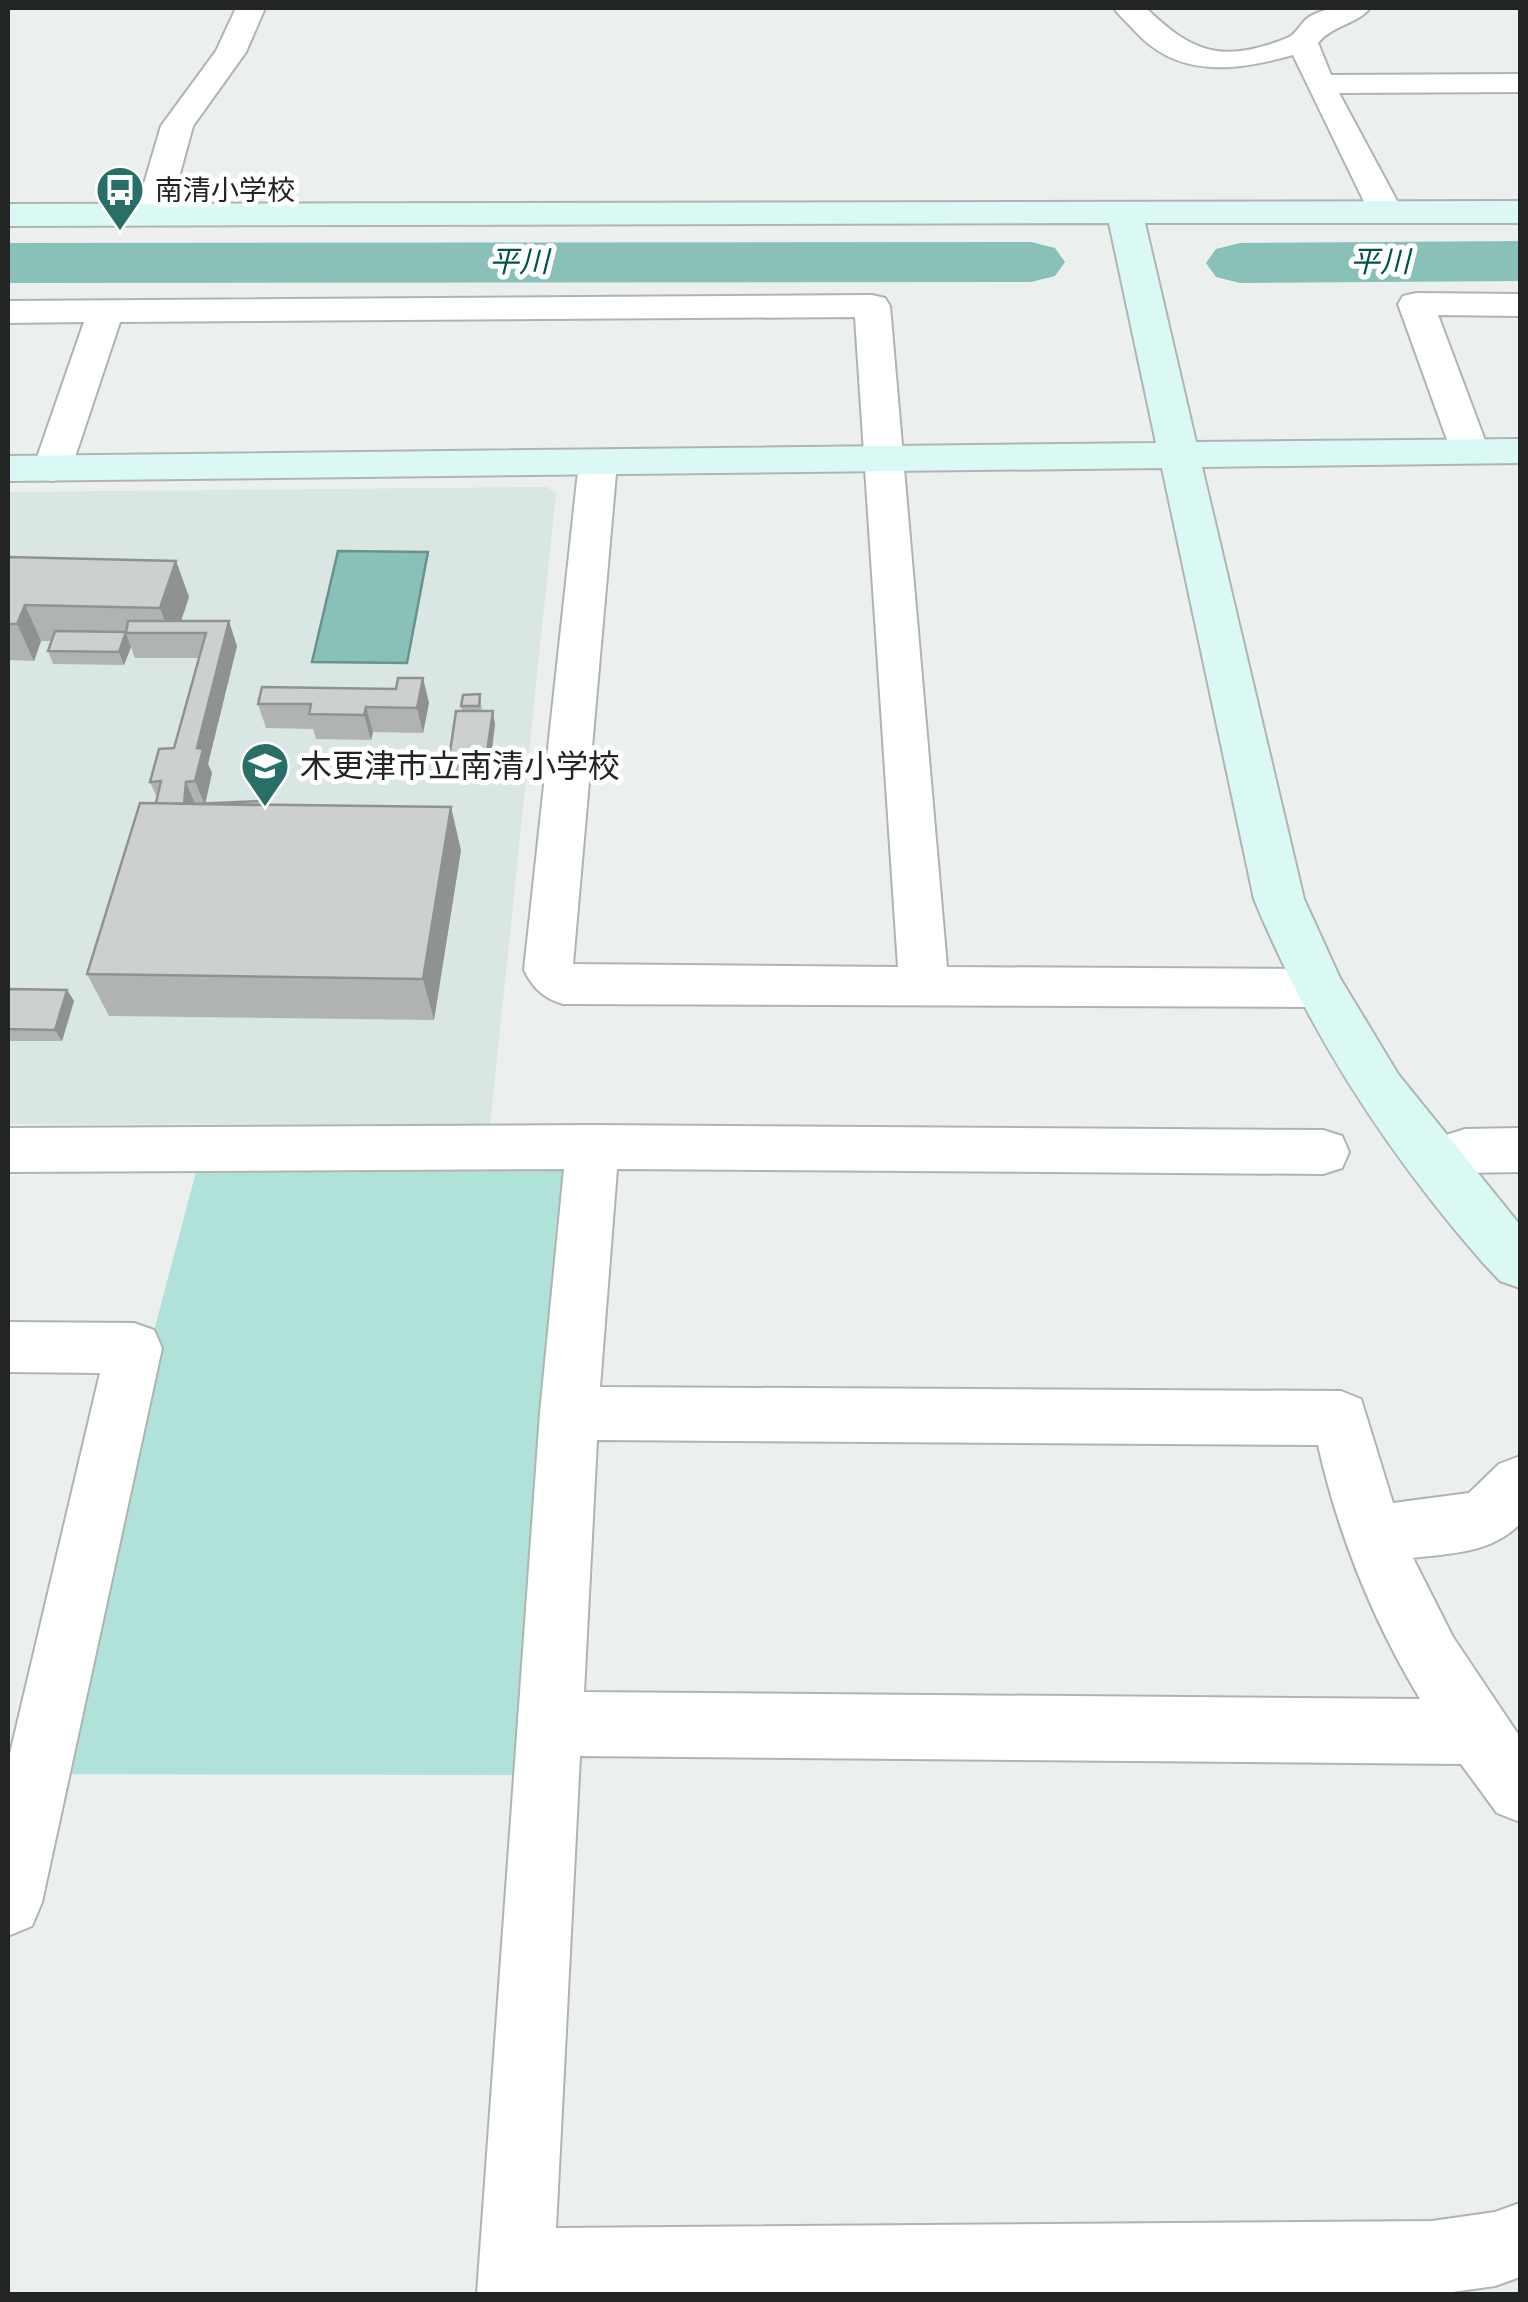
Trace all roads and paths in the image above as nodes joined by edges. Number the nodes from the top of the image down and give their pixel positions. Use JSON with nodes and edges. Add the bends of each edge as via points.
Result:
{"nodes":[{"id":1,"x":250,"y":8,"type":"edge"},
{"id":2,"x":1128,"y":8,"type":"edge"},
{"id":3,"x":1356,"y":8,"type":"edge"},
{"id":4,"x":1304,"y":43,"type":"junction"},
{"id":5,"x":1520,"y":83,"type":"edge"},
{"id":6,"x":1319,"y":84,"type":"junction"},
{"id":7,"x":1386,"y":212,"type":"junction"},
{"id":8,"x":1520,"y":212,"type":"edge"},
{"id":9,"x":152,"y":214,"type":"junction"},
{"id":10,"x":8,"y":215,"type":"edge"},
{"id":11,"x":1129,"y":229,"type":"junction"},
{"id":12,"x":1520,"y":304,"type":"edge"},
{"id":13,"x":106,"y":310,"type":"junction"},
{"id":14,"x":8,"y":312,"type":"edge"},
{"id":15,"x":1470,"y":451,"type":"junction"},
{"id":16,"x":1520,"y":451,"type":"edge"},
{"id":17,"x":1181,"y":455,"type":"junction"},
{"id":18,"x":884,"y":458,"type":"junction"},
{"id":19,"x":598,"y":462,"type":"junction"},
{"id":20,"x":52,"y":468,"type":"junction"},
{"id":21,"x":8,"y":469,"type":"edge"},
{"id":22,"x":924,"y":987,"type":"junction"},
{"id":23,"x":1318,"y":988,"type":"junction"},
{"id":24,"x":592,"y":1147,"type":"junction"},
{"id":25,"x":8,"y":1150,"type":"edge"},
{"id":26,"x":1465,"y":1150,"type":"dead end"},
{"id":27,"x":1520,"y":1150,"type":"edge"},
{"id":28,"x":1323,"y":1152,"type":"dead end"},
{"id":29,"x":1520,"y":1262,"type":"edge"},
{"id":30,"x":8,"y":1347,"type":"edge"},
{"id":31,"x":569,"y":1412,"type":"junction"},
{"id":32,"x":1520,"y":1484,"type":"edge"},
{"id":33,"x":1373,"y":1535,"type":"junction"},
{"id":34,"x":549,"y":1724,"type":"junction"},
{"id":35,"x":1475,"y":1732,"type":"junction"},
{"id":36,"x":26,"y":1735,"type":"edge"},
{"id":37,"x":1520,"y":1790,"type":"edge"},
{"id":38,"x":8,"y":1902,"type":"edge"},
{"id":39,"x":1520,"y":2240,"type":"edge"},
{"id":40,"x":516,"y":2280,"type":"edge"}],
"edges":[{"from":1,"to":9,"type":"street","via":[[231,52],[177,126]]},
{"from":2,"to":4,"type":"street","via":[[1162,42],[1201,59],[1250,58]]},
{"from":3,"to":4,"type":"street","via":[[1318,24]]},
{"from":4,"to":6,"type":"street"},
{"from":5,"to":6,"type":"street"},
{"from":6,"to":7,"type":"street"},
{"from":7,"to":8,"type":"street"},
{"from":7,"to":11,"type":"street"},
{"from":9,"to":10,"type":"street"},
{"from":9,"to":11,"type":"street"},
{"from":11,"to":17,"type":"street"},
{"from":12,"to":15,"type":"street","via":[[1416,304]]},
{"from":13,"to":14,"type":"street"},
{"from":13,"to":18,"type":"street","via":[[872,306]]},
{"from":13,"to":20,"type":"street"},
{"from":15,"to":16,"type":"street"},
{"from":15,"to":17,"type":"street"},
{"from":17,"to":18,"type":"street"},
{"from":17,"to":23,"type":"street","via":[[1279,899]]},
{"from":18,"to":19,"type":"street"},
{"from":18,"to":22,"type":"street"},
{"from":19,"to":20,"type":"street"},
{"from":19,"to":22,"type":"street","via":[[548,970],[563,985]]},
{"from":20,"to":21,"type":"street"},
{"from":22,"to":23,"type":"street"},
{"from":23,"to":29,"type":"street","via":[[1350,1050],[1416,1143]]},
{"from":24,"to":25,"type":"street"},
{"from":24,"to":28,"type":"street"},
{"from":24,"to":31,"type":"street"},
{"from":26,"to":27,"type":"street"},
{"from":30,"to":36,"type":"street","via":[[134,1348]]},
{"from":31,"to":33,"type":"street","via":[[1341,1418]]},
{"from":31,"to":34,"type":"street"},
{"from":32,"to":33,"type":"street","via":[[1483,1520]]},
{"from":33,"to":35,"type":"street","via":[[1407,1622]]},
{"from":34,"to":35,"type":"street"},
{"from":34,"to":40,"type":"street"},
{"from":35,"to":37,"type":"street"},
{"from":36,"to":38,"type":"street"},
{"from":39,"to":40,"type":"street","via":[[1432,2258]]}]}
